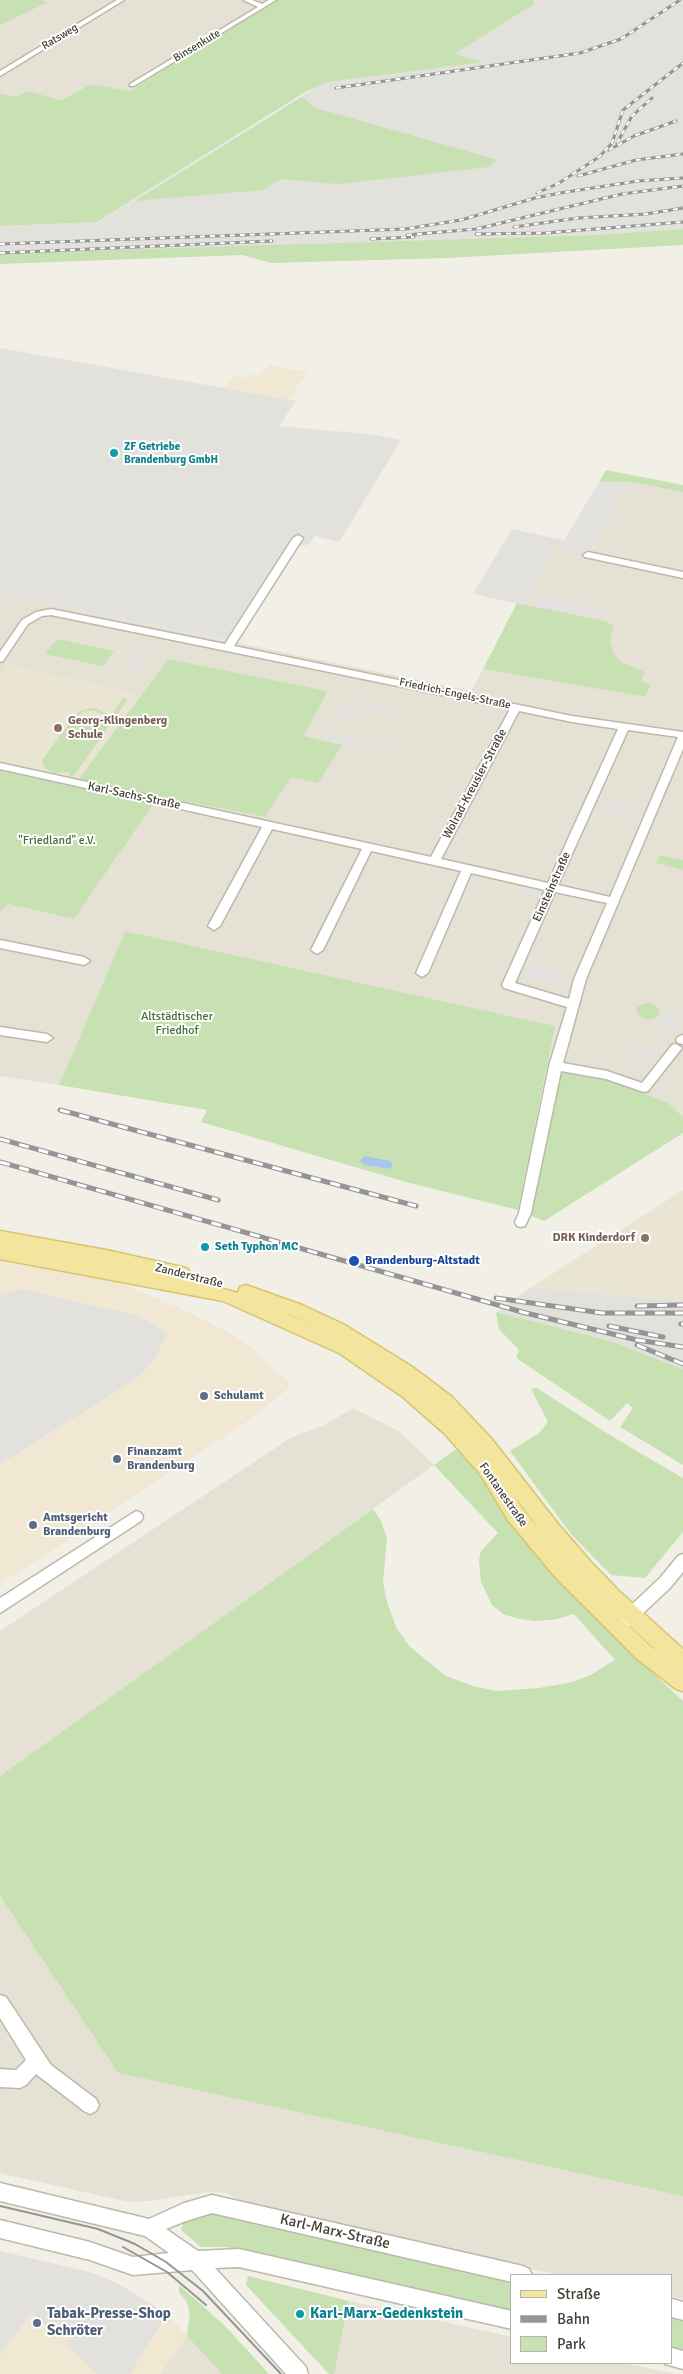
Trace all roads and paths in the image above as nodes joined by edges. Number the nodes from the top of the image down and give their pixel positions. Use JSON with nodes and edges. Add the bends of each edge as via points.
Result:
{"nodes":[{"id":1,"x":121,"y":0,"type":"edge"},
{"id":2,"x":246,"y":0,"type":"edge"},
{"id":3,"x":273,"y":0,"type":"edge"},
{"id":4,"x":262,"y":6,"type":"junction"},
{"id":5,"x":0,"y":74,"type":"edge"},
{"id":6,"x":132,"y":85,"type":"dead end"},
{"id":7,"x":298,"y":538,"type":"dead end"},
{"id":8,"x":588,"y":555,"type":"dead end"},
{"id":9,"x":683,"y":575,"type":"edge"},
{"id":10,"x":228,"y":647,"type":"junction"},
{"id":11,"x":0,"y":659,"type":"edge"},
{"id":12,"x":516,"y":707,"type":"junction"},
{"id":13,"x":624,"y":727,"type":"junction"},
{"id":14,"x":683,"y":736,"type":"edge"},
{"id":15,"x":0,"y":766,"type":"edge"},
{"id":16,"x":269,"y":825,"type":"junction"},
{"id":17,"x":368,"y":846,"type":"junction"},
{"id":18,"x":434,"y":862,"type":"junction"},
{"id":19,"x":468,"y":868,"type":"junction"},
{"id":20,"x":552,"y":887,"type":"junction"},
{"id":21,"x":613,"y":901,"type":"junction"},
{"id":22,"x":214,"y":926,"type":"dead end"},
{"id":23,"x":0,"y":944,"type":"edge"},
{"id":24,"x":317,"y":950,"type":"dead end"},
{"id":25,"x":84,"y":961,"type":"dead end"},
{"id":26,"x":422,"y":973,"type":"dead end"},
{"id":27,"x":572,"y":1004,"type":"junction"},
{"id":28,"x":0,"y":1031,"type":"edge"},
{"id":29,"x":47,"y":1038,"type":"dead end"},
{"id":30,"x":680,"y":1042,"type":"edge"},
{"id":31,"x":556,"y":1066,"type":"junction"},
{"id":32,"x":521,"y":1222,"type":"dead end"},
{"id":33,"x":0,"y":1238,"type":"edge"},
{"id":34,"x":0,"y":1252,"type":"edge"},
{"id":35,"x":307,"y":1330,"type":"joint"},
{"id":36,"x":367,"y":1346,"type":"joint"},
{"id":37,"x":136,"y":1517,"type":"dead end"},
{"id":38,"x":683,"y":1561,"type":"edge"},
{"id":39,"x":0,"y":1606,"type":"edge"},
{"id":40,"x":624,"y":1621,"type":"junction"},
{"id":41,"x":683,"y":1662,"type":"edge"},
{"id":42,"x":683,"y":1682,"type":"edge"},
{"id":43,"x":0,"y":2003,"type":"edge"},
{"id":44,"x":37,"y":2061,"type":"junction"},
{"id":45,"x":0,"y":2078,"type":"edge"},
{"id":46,"x":90,"y":2105,"type":"dead end"},
{"id":47,"x":0,"y":2192,"type":"edge"},
{"id":48,"x":149,"y":2228,"type":"junction"},
{"id":49,"x":0,"y":2229,"type":"edge"},
{"id":50,"x":196,"y":2261,"type":"junction"},
{"id":51,"x":519,"y":2274,"type":"edge"},
{"id":52,"x":510,"y":2320,"type":"edge"},
{"id":53,"x":299,"y":2374,"type":"edge"}],
"edges":[{"from":1,"to":5,"type":"street","name":"Ratsweg"},
{"from":2,"to":4,"type":"street"},
{"from":3,"to":4,"type":"street","name":"Binsenkute"},
{"from":4,"to":6,"type":"street","name":"Binsenkute"},
{"from":7,"to":10,"type":"street"},
{"from":8,"to":9,"type":"street"},
{"from":10,"to":11,"type":"street","name":"Friedrich-Engels-Straße","via":[[51,612],[31,618],[21,626]]},
{"from":10,"to":12,"type":"street","name":"Friedrich-Engels-Straße"},
{"from":12,"to":13,"type":"street","name":"Friedrich-Engels-Straße"},
{"from":12,"to":18,"type":"street","name":"Wolrad-Kreusler-Straße"},
{"from":13,"to":14,"type":"street","name":"Friedrich-Engels-Straße"},
{"from":13,"to":20,"type":"street","name":"Einsteinstraße"},
{"from":14,"to":21,"type":"street"},
{"from":15,"to":16,"type":"street","name":"Karl-Sachs-Straße"},
{"from":16,"to":17,"type":"street","name":"Karl-Sachs-Straße"},
{"from":16,"to":22,"type":"street"},
{"from":17,"to":18,"type":"street","name":"Karl-Sachs-Straße"},
{"from":17,"to":24,"type":"street"},
{"from":18,"to":19,"type":"street","name":"Karl-Sachs-Straße"},
{"from":19,"to":20,"type":"street","name":"Karl-Sachs-Straße"},
{"from":19,"to":26,"type":"street"},
{"from":20,"to":21,"type":"street","name":"Karl-Sachs-Straße"},
{"from":20,"to":27,"type":"street","name":"Einsteinstraße","via":[[508,985]]},
{"from":21,"to":27,"type":"street"},
{"from":23,"to":25,"type":"street"},
{"from":27,"to":31,"type":"street"},
{"from":28,"to":29,"type":"street"},
{"from":30,"to":31,"type":"street","via":[[644,1088],[607,1075]]},
{"from":31,"to":32,"type":"street"},
{"from":33,"to":36,"type":"main road","name":"Zanderstraße","via":[[106,1257],[232,1288],[296,1310]]},
{"from":34,"to":35,"type":"main road","name":"Zanderstraße","via":[[226,1295]]},
{"from":35,"to":40,"type":"main road","name":"Fontanestraße","via":[[345,1348],[392,1380],[451,1429],[486,1468],[537,1543]]},
{"from":36,"to":40,"type":"main road","name":"Fontanestraße","via":[[444,1401],[485,1444],[551,1530],[598,1583]]},
{"from":37,"to":39,"type":"street"},
{"from":38,"to":40,"type":"street","via":[[665,1583]]},
{"from":40,"to":41,"type":"main road","name":"Fontanestraße"},
{"from":40,"to":42,"type":"main road","name":"Fontanestraße","via":[[643,1652]]},
{"from":43,"to":44,"type":"street"},
{"from":44,"to":45,"type":"street","via":[[20,2079]]},
{"from":44,"to":46,"type":"street","via":[[44,2071]]},
{"from":47,"to":48,"type":"street"},
{"from":48,"to":50,"type":"street"},
{"from":48,"to":51,"type":"street","name":"Karl-Marx-Straße","via":[[212,2204]]},
{"from":49,"to":50,"type":"street","via":[[90,2251],[133,2266]]},
{"from":50,"to":52,"type":"street","via":[[239,2258]]},
{"from":50,"to":53,"type":"street"}]}
